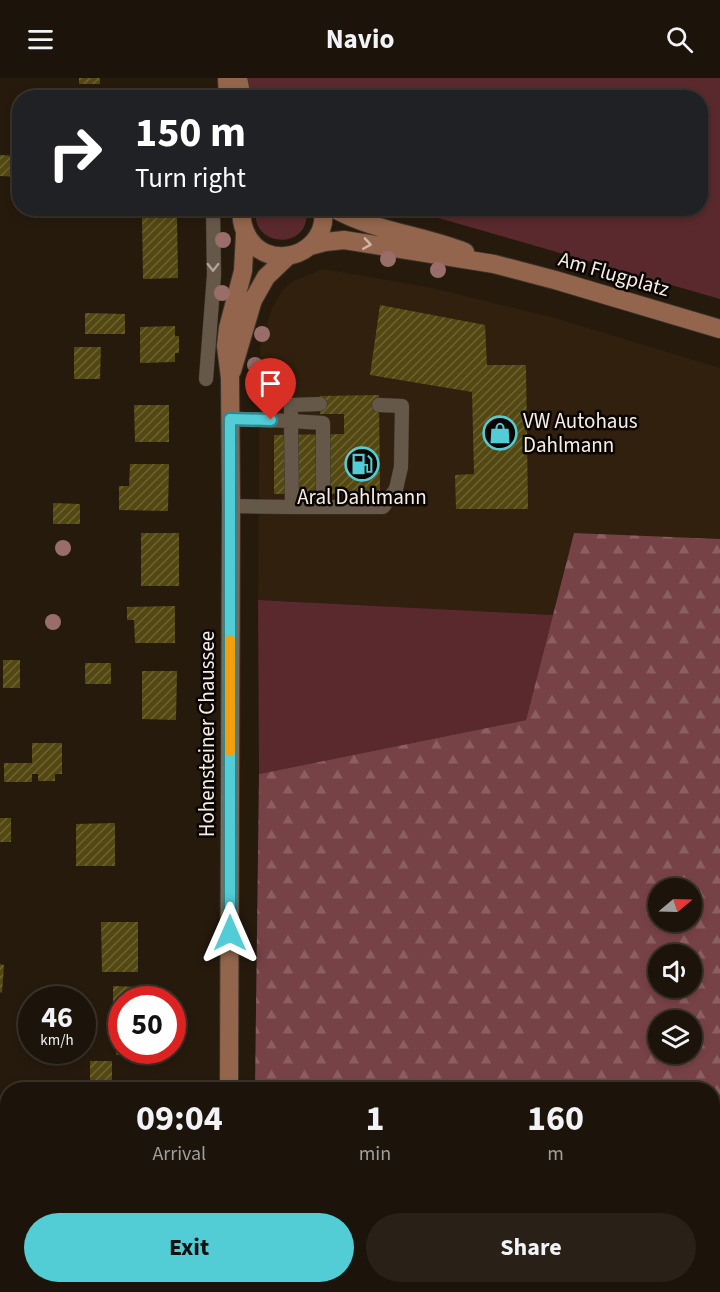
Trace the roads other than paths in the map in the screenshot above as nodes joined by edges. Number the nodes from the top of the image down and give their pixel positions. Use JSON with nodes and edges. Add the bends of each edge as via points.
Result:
{"nodes":[{"id":1,"x":213,"y":216,"type":"edge"},
{"id":2,"x":241,"y":216,"type":"edge"},
{"id":3,"x":323,"y":216,"type":"edge"},
{"id":4,"x":350,"y":216,"type":"edge"},
{"id":5,"x":245,"y":234,"type":"junction"},
{"id":6,"x":310,"y":246,"type":"junction"},
{"id":7,"x":288,"y":256,"type":"junction"},
{"id":8,"x":494,"y":264,"type":"junction"},
{"id":9,"x":720,"y":329,"type":"edge"},
{"id":10,"x":230,"y":378,"type":"junction"},
{"id":11,"x":206,"y":379,"type":"dead end"},
{"id":12,"x":320,"y":404,"type":"dead end"},
{"id":13,"x":379,"y":405,"type":"dead end"},
{"id":14,"x":230,"y":419,"type":"junction"},
{"id":15,"x":291,"y":421,"type":"junction"},
{"id":16,"x":231,"y":506,"type":"junction"},
{"id":17,"x":292,"y":507,"type":"junction"},
{"id":18,"x":323,"y":507,"type":"junction"},
{"id":19,"x":229,"y":1082,"type":"edge"}],
"edges":[{"from":1,"to":11,"type":"lane","one_way":true,"via":[[214,275]]},
{"from":2,"to":5,"type":"main road","name":"Hohensteiner Chaussee"},
{"from":3,"to":6,"type":"main road","via":[[318,237]]},
{"from":4,"to":8,"type":"main road","name":"Am Flugplatz","via":[[443,243]]},
{"from":5,"to":7,"type":"main road","via":[[264,252]]},
{"from":5,"to":10,"type":"main road","name":"Hohensteiner Chaussee","via":[[243,271],[226,346]]},
{"from":6,"to":7,"type":"main road","name":"Am Flugplatz"},
{"from":6,"to":8,"type":"main road","name":"Am Flugplatz","one_way":true,"via":[[344,240]]},
{"from":7,"to":10,"type":"main road","name":"Hohensteiner Chaussee","via":[[266,277],[253,300]]},
{"from":8,"to":9,"type":"main road","name":"Am Flugplatz"},
{"from":10,"to":14,"type":"main road","name":"Hohensteiner Chaussee"},
{"from":12,"to":15,"type":"lane","via":[[291,405]]},
{"from":13,"to":18,"type":"lane","via":[[402,406],[401,467],[396,489],[382,507]]},
{"from":14,"to":15,"type":"lane"},
{"from":14,"to":16,"type":"main road","name":"Hohensteiner Chaussee"},
{"from":15,"to":17,"type":"lane"},
{"from":15,"to":18,"type":"lane","via":[[323,423]]},
{"from":16,"to":17,"type":"lane"},
{"from":16,"to":19,"type":"main road","name":"Hohensteiner Chaussee"},
{"from":17,"to":18,"type":"lane"}]}
